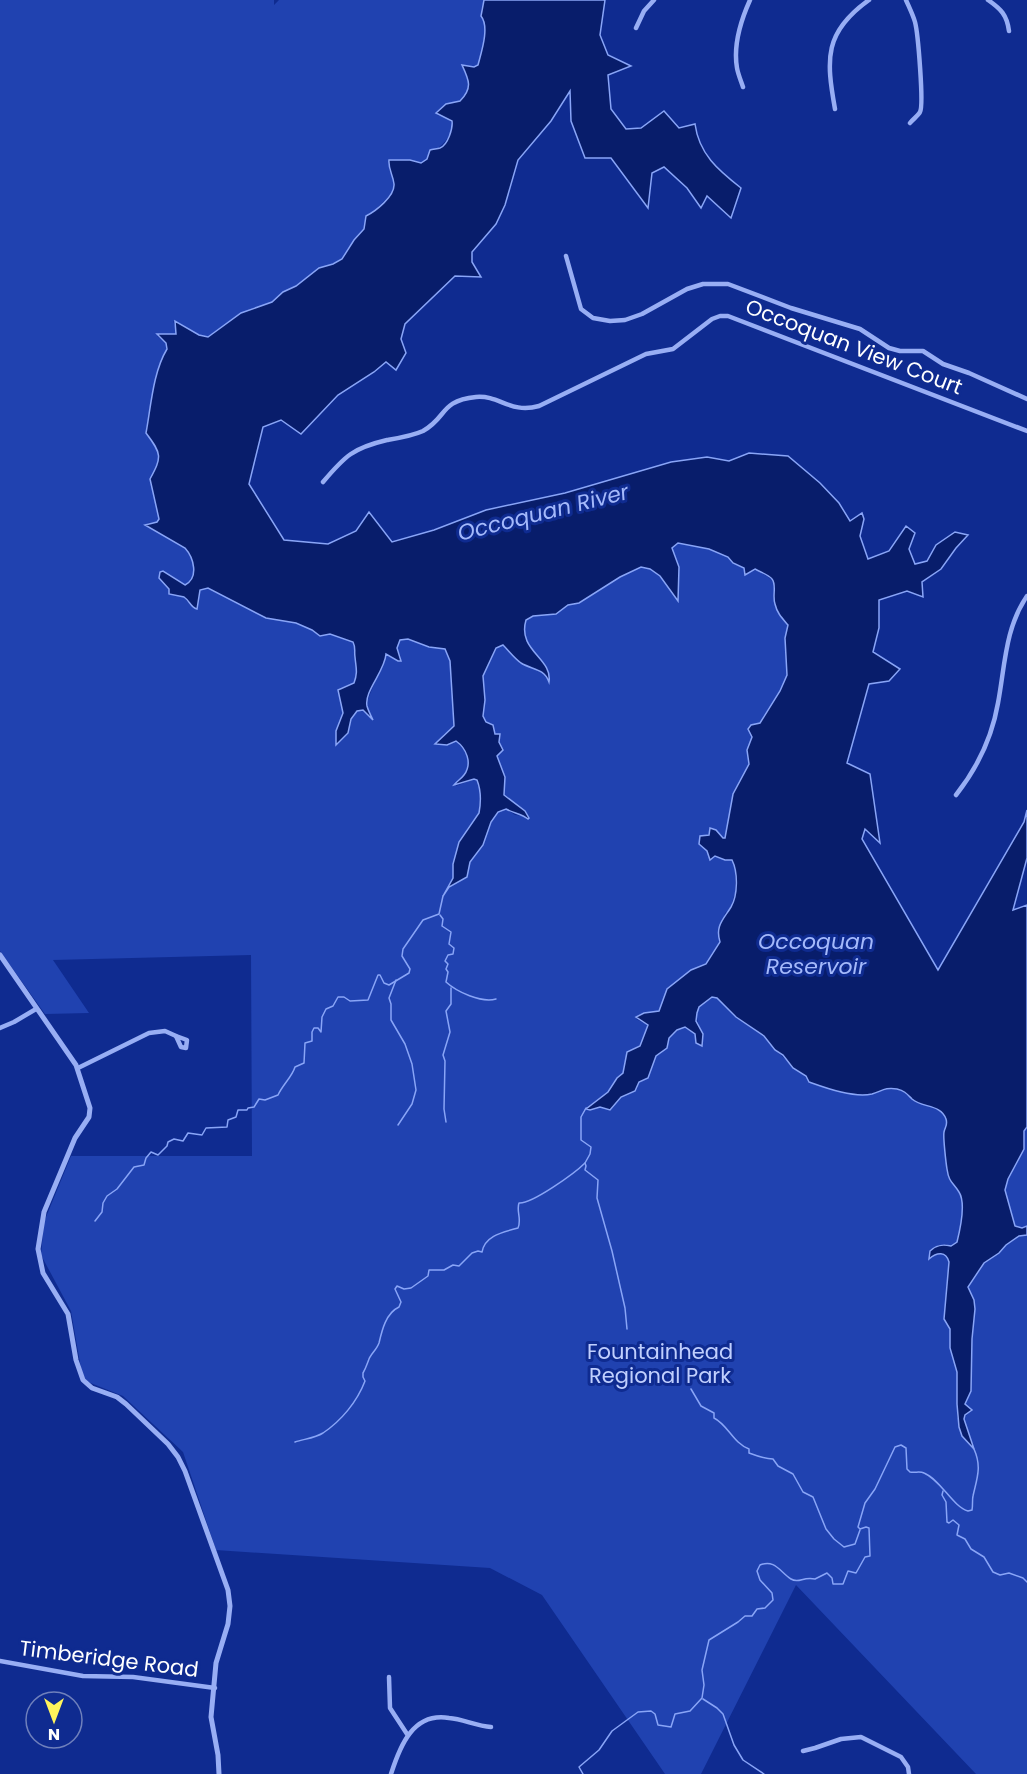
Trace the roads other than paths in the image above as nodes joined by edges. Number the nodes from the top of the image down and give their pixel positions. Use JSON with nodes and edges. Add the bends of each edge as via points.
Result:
{"nodes":[{"id":1,"x":654,"y":0,"type":"edge"},
{"id":2,"x":750,"y":0,"type":"edge"},
{"id":3,"x":869,"y":0,"type":"edge"},
{"id":4,"x":906,"y":0,"type":"edge"},
{"id":5,"x":988,"y":0,"type":"edge"},
{"id":6,"x":636,"y":28,"type":"dead end"},
{"id":7,"x":1009,"y":31,"type":"dead end"},
{"id":8,"x":743,"y":87,"type":"dead end"},
{"id":9,"x":835,"y":109,"type":"dead end"},
{"id":10,"x":910,"y":123,"type":"dead end"},
{"id":11,"x":566,"y":256,"type":"dead end"},
{"id":12,"x":1027,"y":399,"type":"edge"},
{"id":13,"x":1027,"y":431,"type":"edge"},
{"id":14,"x":323,"y":482,"type":"dead end"},
{"id":15,"x":1027,"y":596,"type":"edge"},
{"id":16,"x":956,"y":795,"type":"dead end"},
{"id":17,"x":0,"y":955,"type":"edge"},
{"id":18,"x":36,"y":1009,"type":"junction"},
{"id":19,"x":0,"y":1028,"type":"edge"},
{"id":20,"x":176,"y":1036,"type":"dead end"},
{"id":21,"x":78,"y":1068,"type":"junction"},
{"id":22,"x":0,"y":1661,"type":"edge"},
{"id":23,"x":389,"y":1677,"type":"dead end"},
{"id":24,"x":214,"y":1688,"type":"junction"},
{"id":25,"x":490,"y":1727,"type":"dead end"},
{"id":26,"x":407,"y":1734,"type":"junction"},
{"id":27,"x":803,"y":1750,"type":"dead end"},
{"id":28,"x":219,"y":1774,"type":"edge"},
{"id":29,"x":391,"y":1774,"type":"edge"},
{"id":30,"x":909,"y":1774,"type":"edge"}],
"edges":[{"from":1,"to":6,"type":"street","via":[[644,10]]},
{"from":2,"to":8,"type":"street","via":[[737,44],[736,68]]},
{"from":3,"to":9,"type":"street","via":[[839,27],[832,47],[829,70]]},
{"from":4,"to":10,"type":"street","via":[[918,40],[922,104]]},
{"from":5,"to":7,"type":"street","via":[[1002,10]]},
{"from":11,"to":12,"type":"street","via":[[581,309],[593,318],[625,320],[687,289],[703,284],[728,284],[860,330],[888,348],[923,351],[943,364]]},
{"from":13,"to":14,"type":"street","name":"Occoquan View Court","via":[[801,343],[720,316],[673,349],[646,354],[539,405],[522,409],[480,397],[457,401],[422,431],[349,454]]},
{"from":15,"to":16,"type":"street","via":[[1011,629],[988,740],[975,770]]},
{"from":17,"to":18,"type":"street"},
{"from":18,"to":19,"type":"street"},
{"from":18,"to":21,"type":"street"},
{"from":20,"to":21,"type":"street","via":[[163,1030],[149,1033]]},
{"from":21,"to":24,"type":"street","via":[[89,1101],[89,1118],[75,1138],[51,1191],[39,1237],[39,1260],[45,1278],[68,1314],[83,1380],[126,1404],[168,1444],[185,1471],[229,1597],[228,1624],[216,1663]]},
{"from":22,"to":24,"type":"street","name":"Timberidge Road","via":[[83,1676]]},
{"from":23,"to":26,"type":"street","via":[[390,1708]]},
{"from":24,"to":28,"type":"street","via":[[211,1717]]},
{"from":25,"to":26,"type":"street","via":[[440,1717]]},
{"from":26,"to":29,"type":"street"},
{"from":27,"to":30,"type":"street","via":[[841,1738],[861,1737],[901,1757]]}]}
